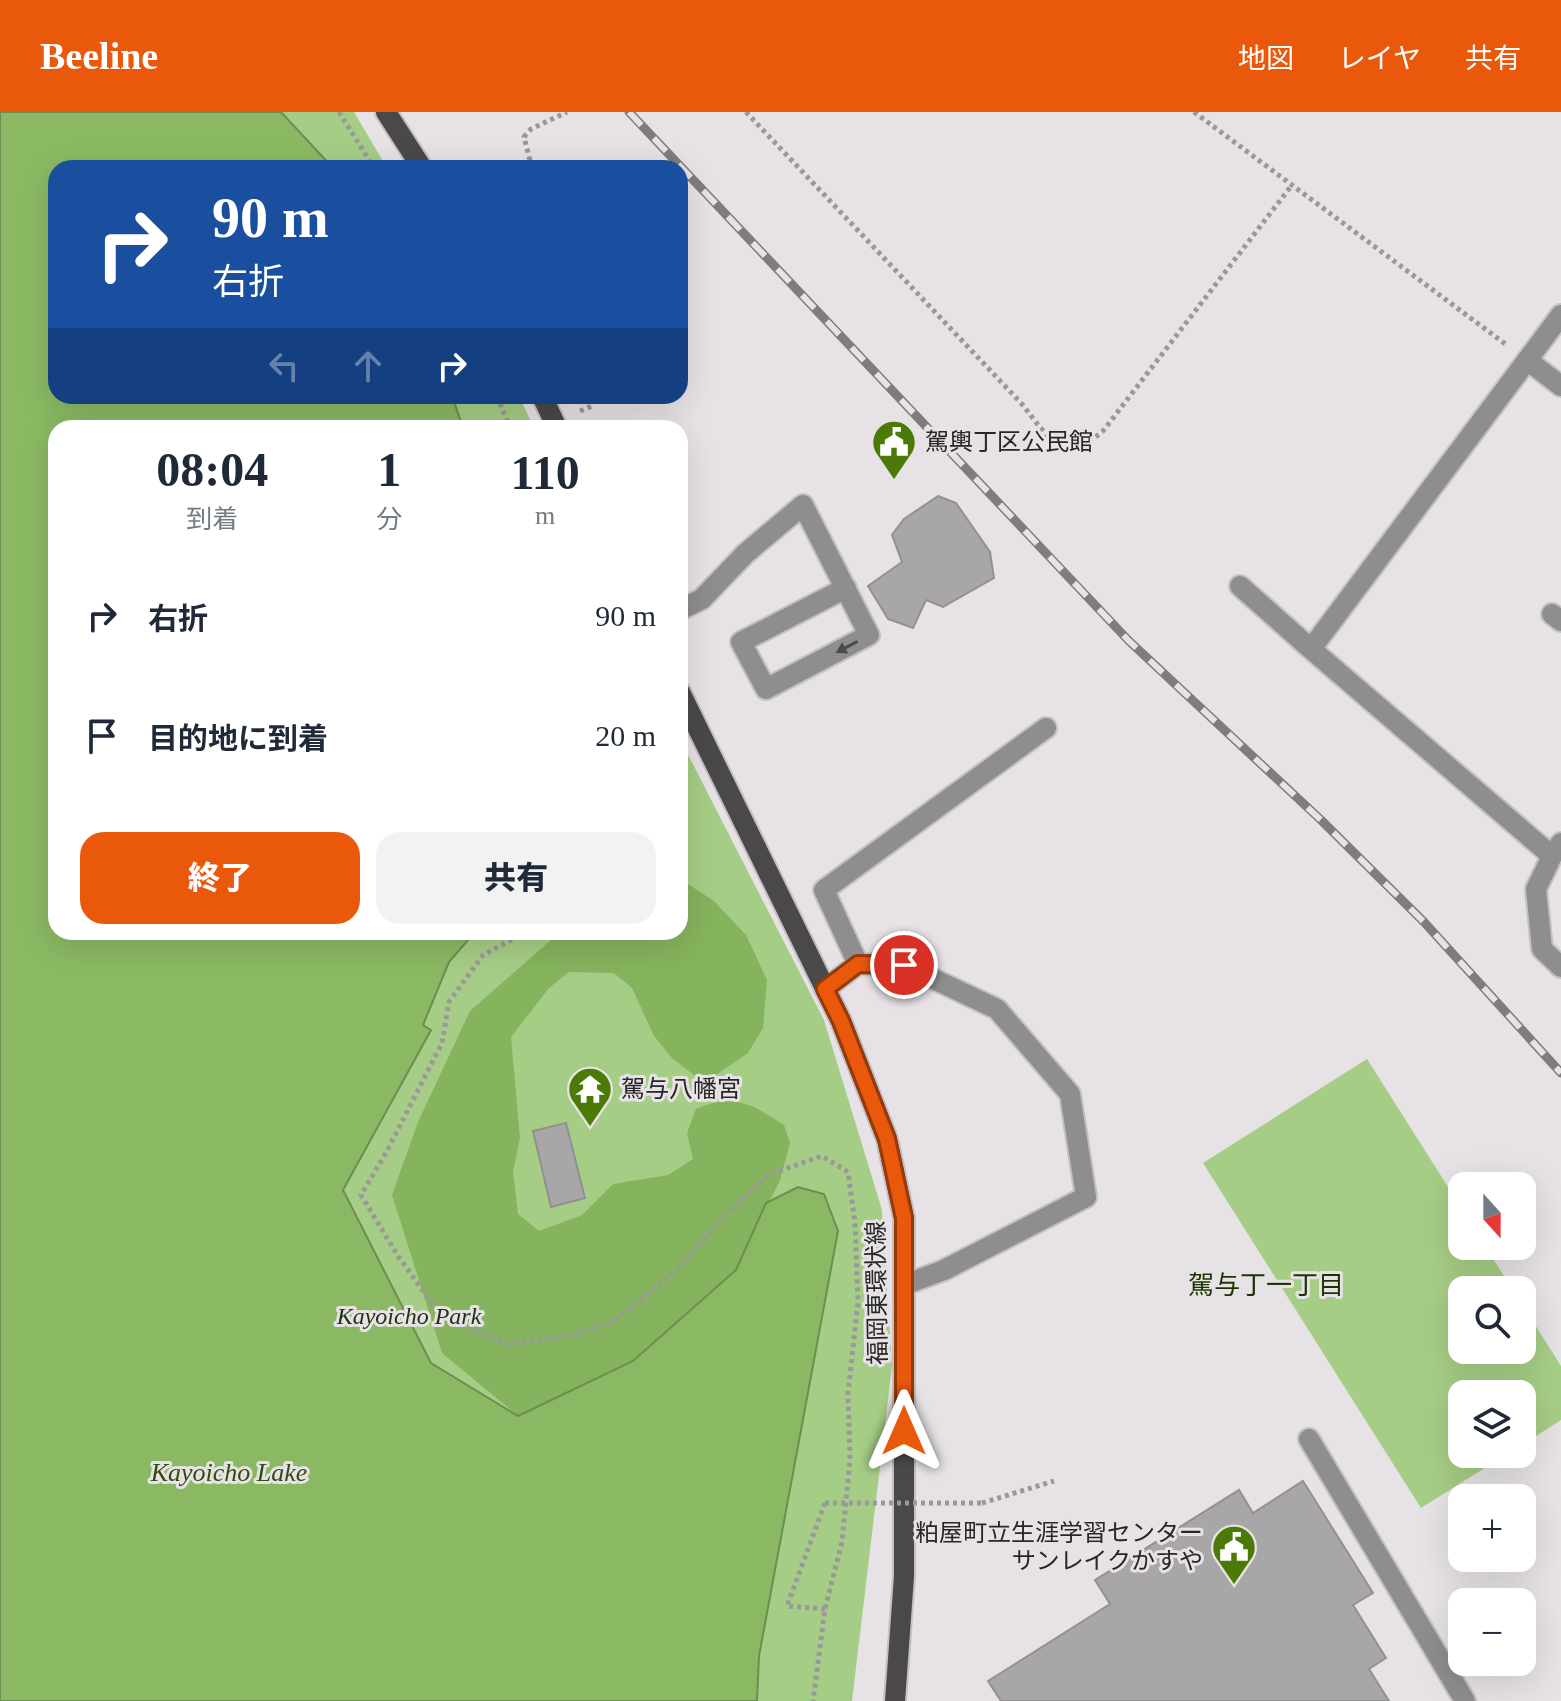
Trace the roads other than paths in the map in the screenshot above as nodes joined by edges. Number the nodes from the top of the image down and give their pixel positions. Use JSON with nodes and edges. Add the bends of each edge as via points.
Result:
{"nodes":[{"id":1,"x":386,"y":112,"type":"edge"},
{"id":2,"x":417,"y":160,"type":"edge"},
{"id":3,"x":1561,"y":315,"type":"edge"},
{"id":4,"x":1527,"y":360,"type":"junction"},
{"id":5,"x":1561,"y":386,"type":"edge"},
{"id":6,"x":1240,"y":586,"type":"dead end"},
{"id":7,"x":846,"y":588,"type":"junction"},
{"id":8,"x":688,"y":606,"type":"edge"},
{"id":9,"x":1311,"y":649,"type":"junction"},
{"id":10,"x":688,"y":708,"type":"edge"},
{"id":11,"x":1046,"y":728,"type":"dead end"},
{"id":12,"x":1556,"y":850,"type":"edge"},
{"id":13,"x":858,"y":964,"type":"junction"},
{"id":14,"x":1561,"y":967,"type":"edge"},
{"id":15,"x":825,"y":989,"type":"junction"},
{"id":16,"x":904,"y":1285,"type":"junction"},
{"id":17,"x":1309,"y":1439,"type":"dead end"},
{"id":18,"x":895,"y":1701,"type":"edge"},
{"id":19,"x":1465,"y":1701,"type":"edge"}],
"edges":[{"from":1,"to":2,"type":"main road"},
{"from":3,"to":4,"type":"street"},
{"from":4,"to":5,"type":"street"},
{"from":4,"to":9,"type":"street"},
{"from":6,"to":9,"type":"street"},
{"from":7,"to":7,"type":"street","one_way":true,"via":[[869,635],[766,689],[741,642]]},
{"from":7,"to":8,"type":"street","via":[[803,505]]},
{"from":9,"to":12,"type":"street"},
{"from":10,"to":15,"type":"main road","name":"福岡東環状線"},
{"from":11,"to":13,"type":"street","via":[[824,890]]},
{"from":12,"to":14,"type":"street","via":[[1536,889],[1542,949]]},
{"from":13,"to":15,"type":"street"},
{"from":13,"to":16,"type":"street","via":[[904,965],[997,1009],[1070,1094],[1086,1197]]},
{"from":15,"to":16,"type":"main road","name":"福岡東環状線","via":[[887,1139],[904,1218]]},
{"from":16,"to":18,"type":"main road","name":"福岡東環状線","via":[[904,1576]]},
{"from":17,"to":19,"type":"street"}]}
